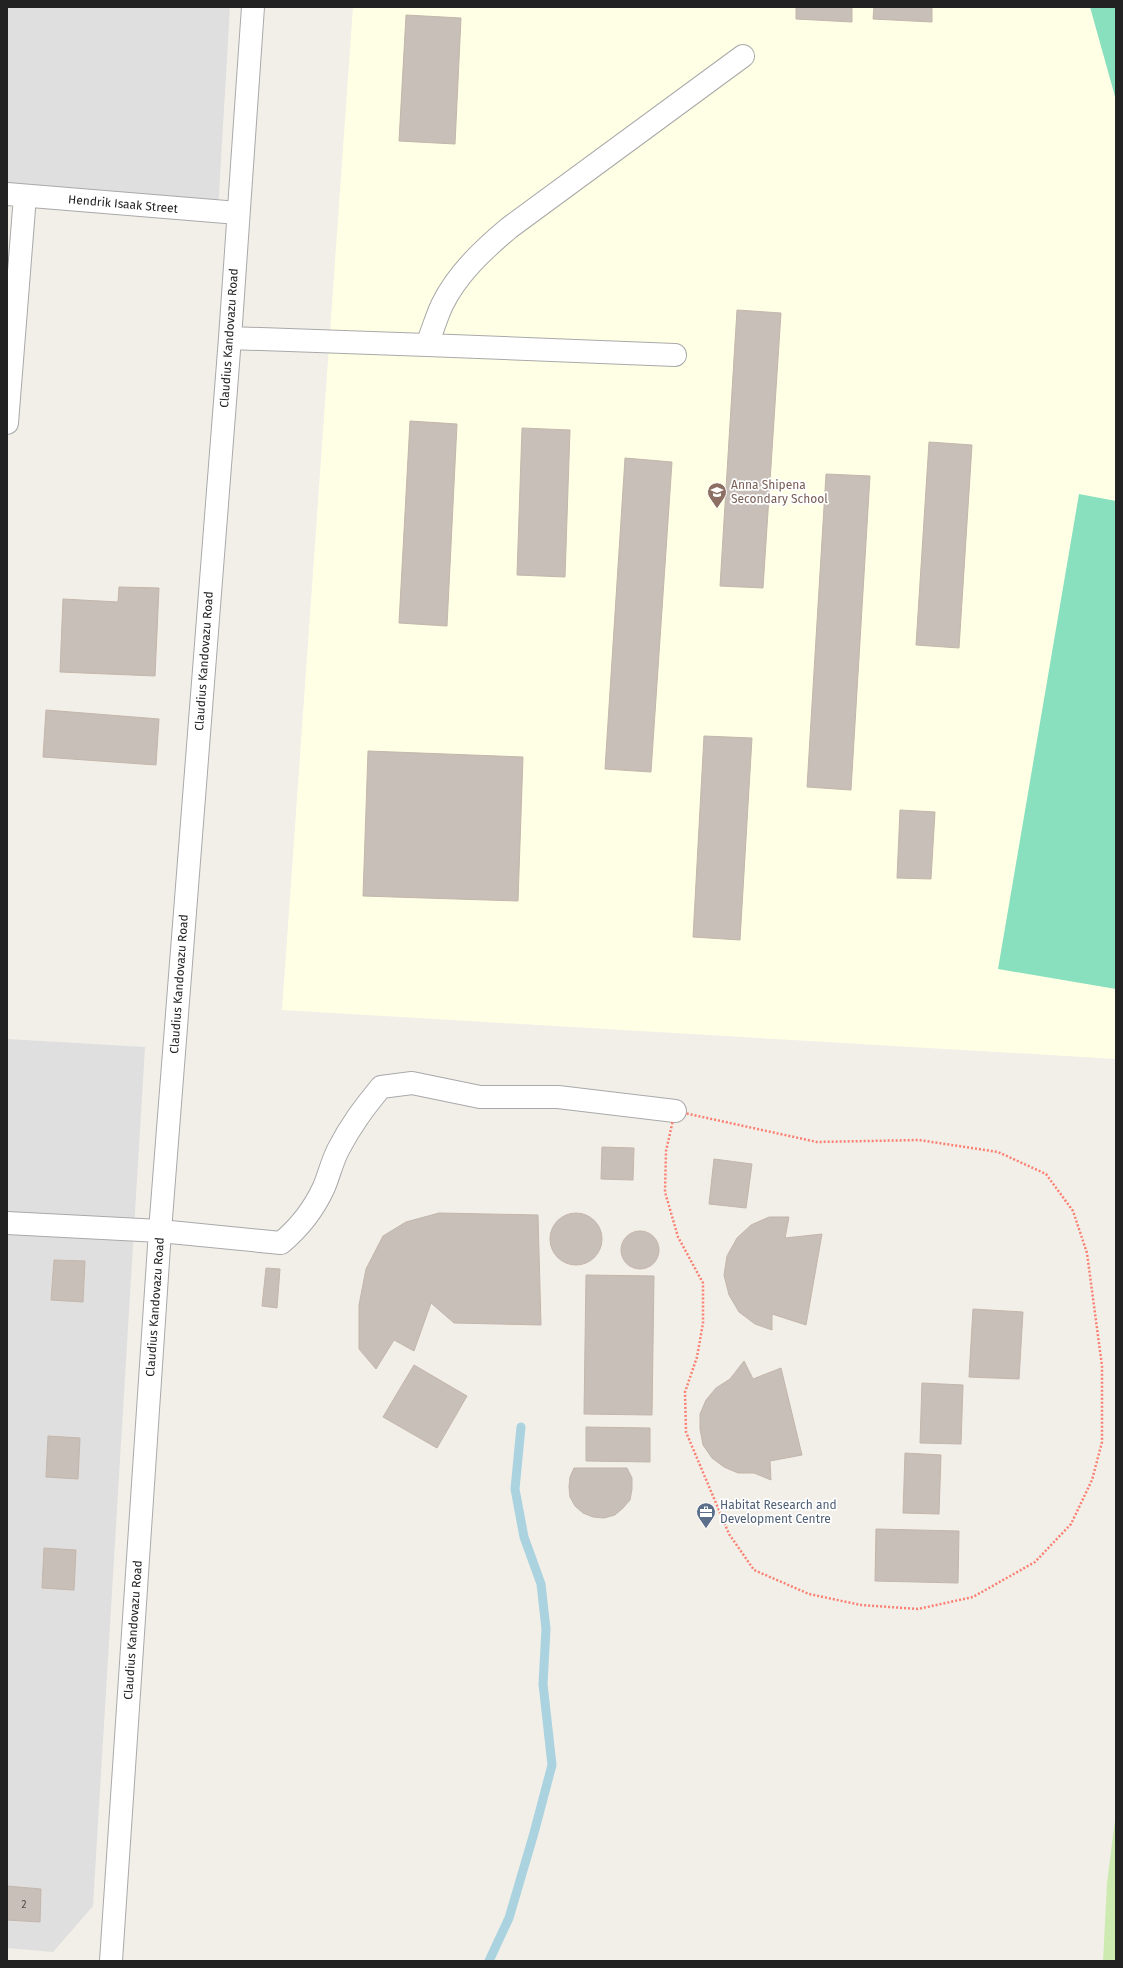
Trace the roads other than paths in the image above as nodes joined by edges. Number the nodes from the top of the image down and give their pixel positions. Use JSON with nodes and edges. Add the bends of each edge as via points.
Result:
{"nodes":[{"id":1,"x":253,"y":7,"type":"edge"},
{"id":2,"x":743,"y":56,"type":"dead end"},
{"id":3,"x":16,"y":195,"type":"edge"},
{"id":4,"x":238,"y":213,"type":"junction"},
{"id":5,"x":230,"y":338,"type":"junction"},
{"id":6,"x":427,"y":345,"type":"junction"},
{"id":7,"x":675,"y":356,"type":"dead end"},
{"id":8,"x":7,"y":423,"type":"edge"},
{"id":9,"x":675,"y":1111,"type":"road end"},
{"id":10,"x":7,"y":1223,"type":"edge"},
{"id":11,"x":160,"y":1231,"type":"junction"},
{"id":12,"x":111,"y":1961,"type":"edge"}],
"edges":[{"from":1,"to":4,"type":"street","name":"Claudius Kandovazu Road"},
{"from":2,"to":6,"type":"street","via":[[508,228],[484,249],[461,276],[443,304]]},
{"from":3,"to":4,"type":"street","name":"Hendrik Isaak Street"},
{"from":3,"to":8,"type":"street"},
{"from":4,"to":5,"type":"street","name":"Claudius Kandovazu Road"},
{"from":5,"to":6,"type":"street"},
{"from":5,"to":11,"type":"street","name":"Claudius Kandovazu Road"},
{"from":6,"to":7,"type":"street"},
{"from":9,"to":11,"type":"street","via":[[558,1097],[480,1097],[412,1083],[381,1087],[356,1117],[308,1214],[294,1232],[281,1243]]},
{"from":10,"to":11,"type":"street"},
{"from":11,"to":12,"type":"street","name":"Claudius Kandovazu Road"}]}
